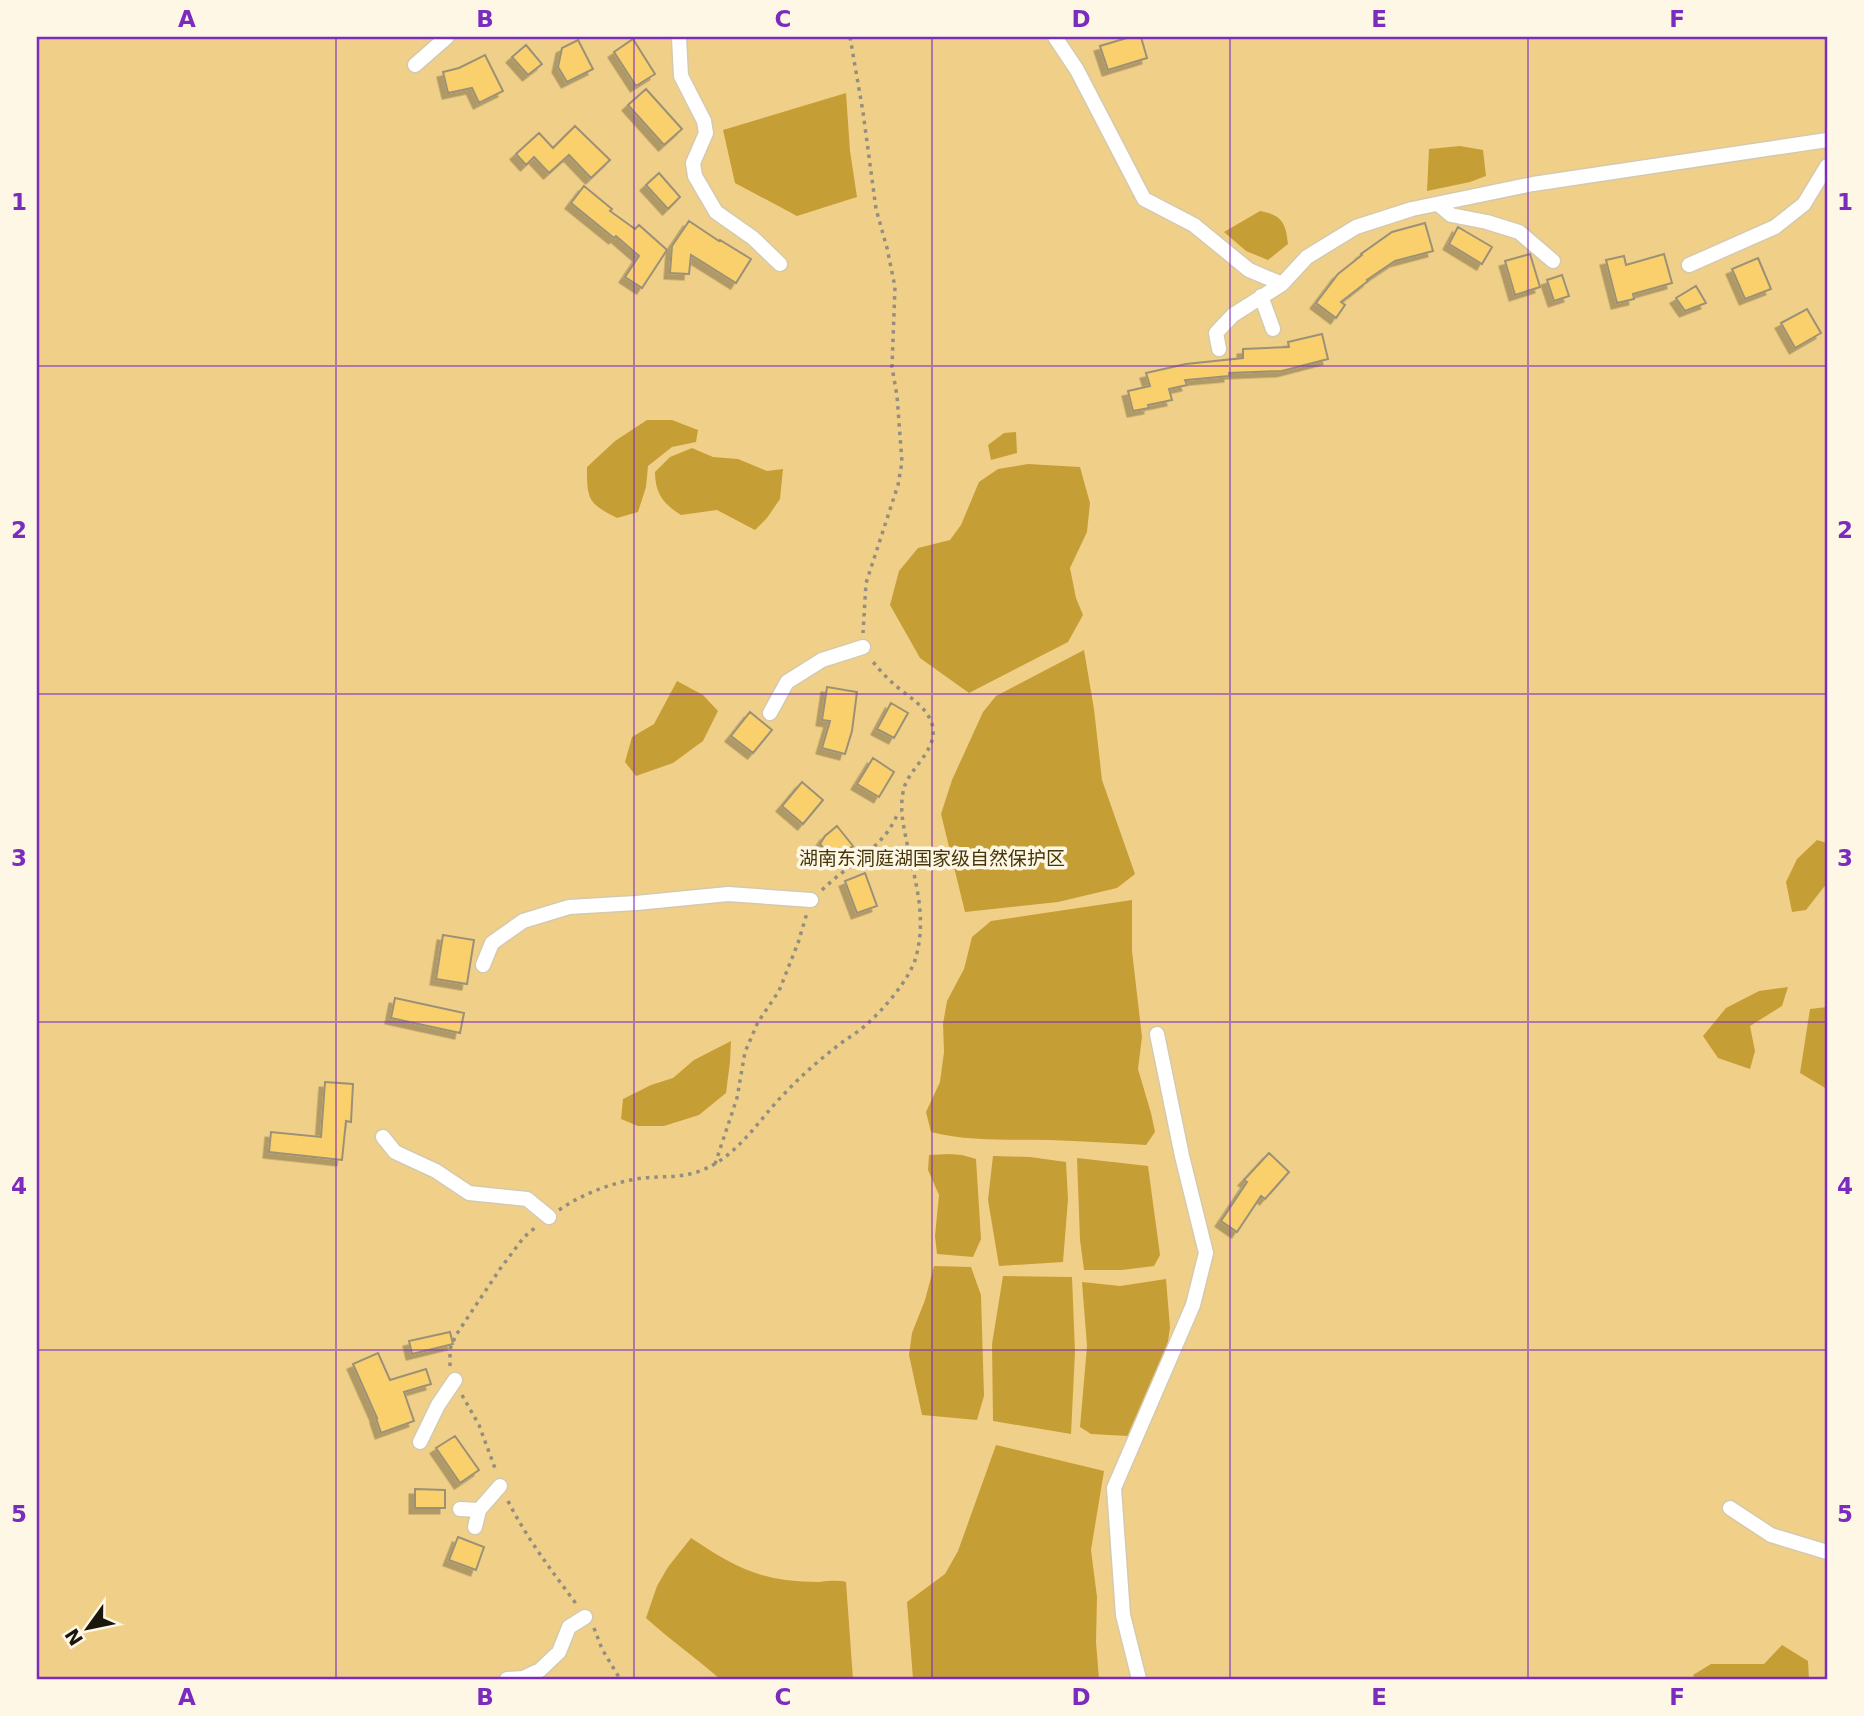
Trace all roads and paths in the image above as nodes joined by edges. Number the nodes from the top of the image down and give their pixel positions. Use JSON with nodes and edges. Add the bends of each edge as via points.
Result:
{"nodes":[{"id":1,"x":447,"y":37,"type":"edge"},
{"id":2,"x":679,"y":37,"type":"edge"},
{"id":3,"x":1055,"y":37,"type":"edge"},
{"id":4,"x":415,"y":65,"type":"dead end"},
{"id":5,"x":1827,"y":140,"type":"edge"},
{"id":6,"x":1827,"y":166,"type":"edge"},
{"id":7,"x":1438,"y":204,"type":"junction"},
{"id":8,"x":1553,"y":261,"type":"dead end"},
{"id":9,"x":780,"y":264,"type":"dead end"},
{"id":10,"x":1689,"y":265,"type":"dead end"},
{"id":11,"x":1282,"y":284,"type":"junction"},
{"id":12,"x":1261,"y":296,"type":"junction"},
{"id":13,"x":1273,"y":329,"type":"dead end"},
{"id":14,"x":1219,"y":349,"type":"dead end"},
{"id":15,"x":863,"y":647,"type":"dead end"},
{"id":16,"x":770,"y":713,"type":"dead end"},
{"id":17,"x":901,"y":810,"type":"dead end"},
{"id":18,"x":811,"y":900,"type":"junction"},
{"id":19,"x":483,"y":965,"type":"dead end"},
{"id":20,"x":1157,"y":1034,"type":"dead end"},
{"id":21,"x":383,"y":1137,"type":"dead end"},
{"id":22,"x":715,"y":1164,"type":"dead end"},
{"id":23,"x":549,"y":1217,"type":"dead end"},
{"id":24,"x":455,"y":1380,"type":"dead end"},
{"id":25,"x":420,"y":1442,"type":"dead end"},
{"id":26,"x":500,"y":1486,"type":"dead end"},
{"id":27,"x":1730,"y":1508,"type":"dead end"},
{"id":28,"x":460,"y":1509,"type":"dead end"},
{"id":29,"x":479,"y":1510,"type":"junction"},
{"id":30,"x":475,"y":1527,"type":"dead end"},
{"id":31,"x":1827,"y":1552,"type":"edge"},
{"id":32,"x":585,"y":1616,"type":"dead end"},
{"id":33,"x":506,"y":1679,"type":"edge"},
{"id":34,"x":1139,"y":1679,"type":"edge"}],
"edges":[{"from":1,"to":4,"type":"street"},
{"from":2,"to":9,"type":"street","via":[[681,76],[706,133],[693,163],[695,176],[716,212],[753,237]]},
{"from":3,"to":11,"type":"street","via":[[1144,199],[1194,225],[1249,270]]},
{"from":5,"to":7,"type":"street","via":[[1533,184]]},
{"from":6,"to":10,"type":"street","via":[[1804,204],[1775,227]]},
{"from":7,"to":8,"type":"street","via":[[1451,215],[1519,232]]},
{"from":7,"to":11,"type":"street","via":[[1356,227],[1307,257]]},
{"from":11,"to":12,"type":"street"},
{"from":12,"to":13,"type":"street"},
{"from":12,"to":14,"type":"street","via":[[1216,333]]},
{"from":15,"to":16,"type":"street","via":[[822,660],[786,682]]},
{"from":17,"to":18,"type":"path","via":[[886,835]]},
{"from":18,"to":19,"type":"street","via":[[728,894],[569,907],[523,921],[492,943]]},
{"from":18,"to":22,"type":"path","via":[[779,991],[758,1021],[745,1052],[737,1098]]},
{"from":20,"to":34,"type":"street","via":[[1206,1253],[1194,1306],[1114,1488],[1123,1615]]},
{"from":21,"to":23,"type":"street","via":[[395,1152],[469,1193],[527,1199]]},
{"from":24,"to":25,"type":"street"},
{"from":26,"to":29,"type":"street"},
{"from":27,"to":31,"type":"street","via":[[1771,1535]]},
{"from":28,"to":29,"type":"street"},
{"from":29,"to":30,"type":"street"},
{"from":32,"to":33,"type":"street","via":[[569,1627],[559,1651],[540,1670]]}]}
